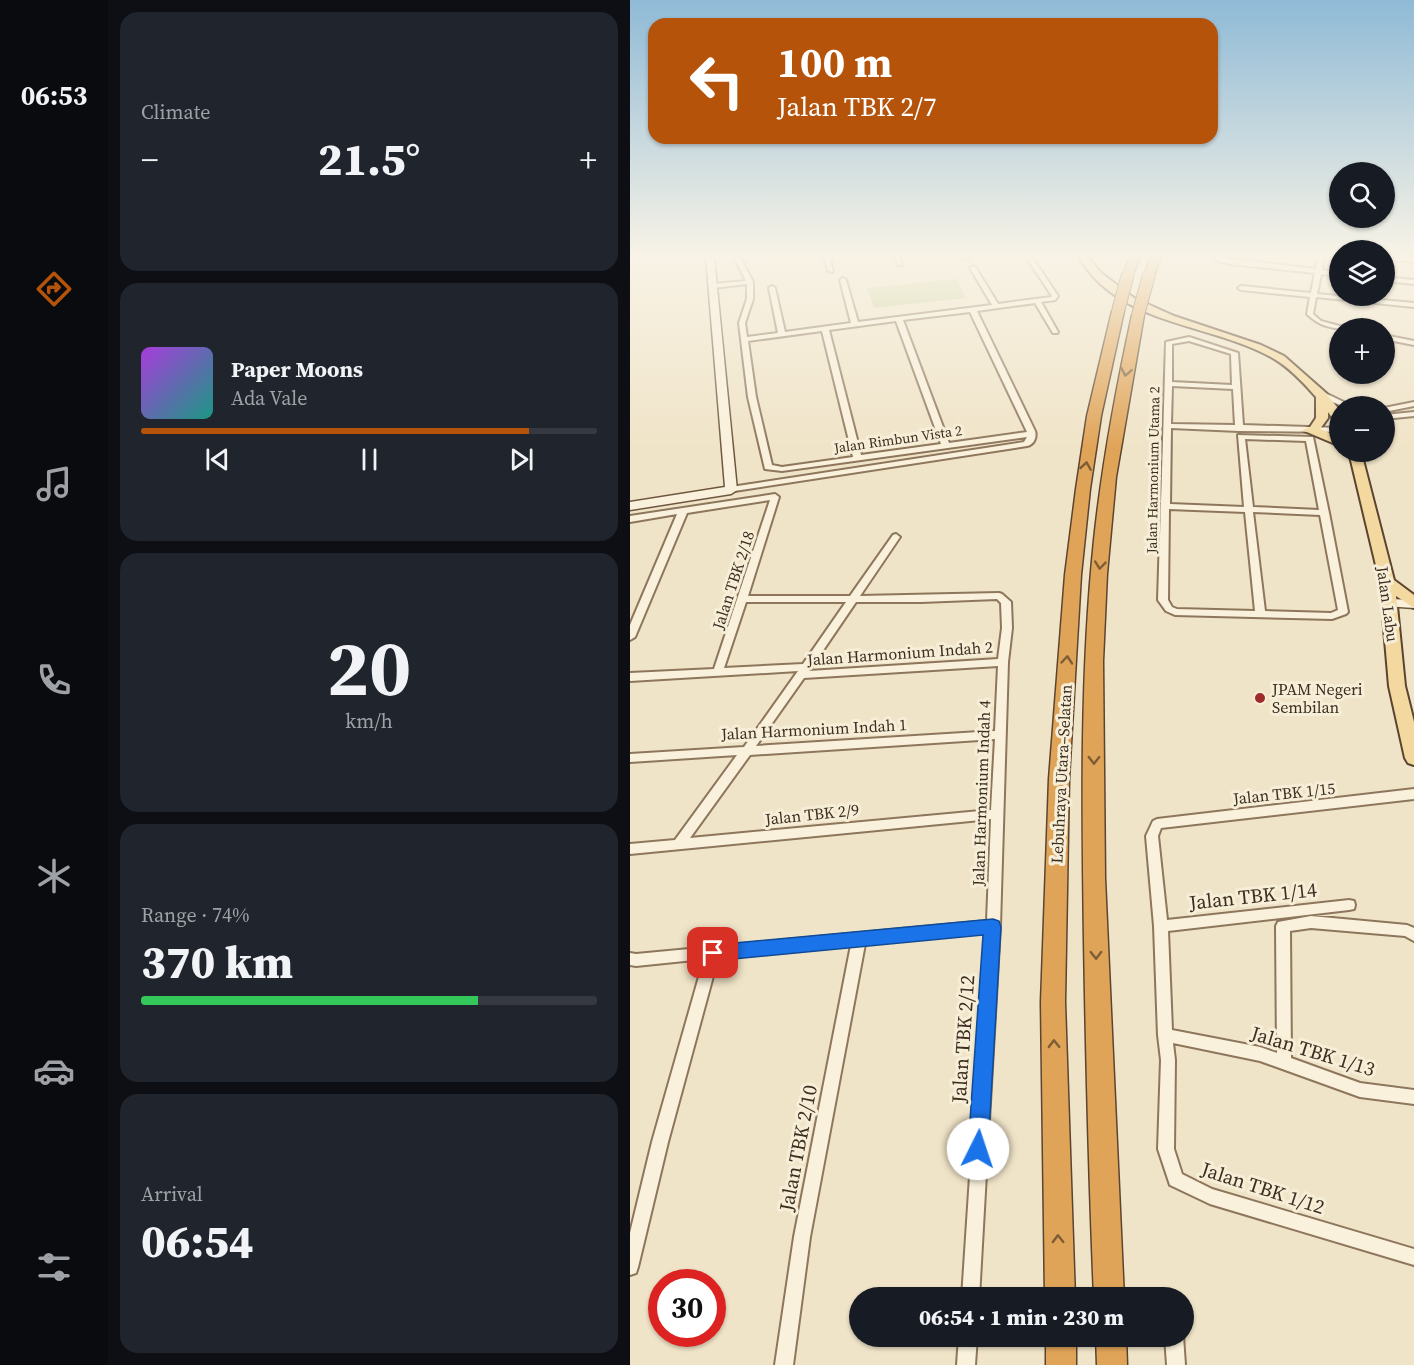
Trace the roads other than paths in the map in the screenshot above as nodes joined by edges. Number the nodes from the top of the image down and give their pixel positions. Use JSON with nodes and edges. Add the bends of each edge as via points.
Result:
{"nodes":[{"id":1,"x":899,"y":320,"type":"edge"},
{"id":2,"x":716,"y":321,"type":"edge"},
{"id":3,"x":743,"y":321,"type":"edge"},
{"id":4,"x":779,"y":321,"type":"edge"},
{"id":5,"x":854,"y":321,"type":"edge"},
{"id":6,"x":893,"y":321,"type":"edge"},
{"id":7,"x":978,"y":321,"type":"edge"},
{"id":8,"x":1048,"y":321,"type":"edge"},
{"id":9,"x":1125,"y":321,"type":"edge"},
{"id":10,"x":1128,"y":321,"type":"edge"},
{"id":11,"x":1180,"y":321,"type":"edge"},
{"id":12,"x":855,"y":325,"type":"junction"},
{"id":13,"x":825,"y":329,"type":"junction"},
{"id":14,"x":1054,"y":332,"type":"dead end"},
{"id":15,"x":782,"y":335,"type":"junction"},
{"id":16,"x":744,"y":339,"type":"junction"},
{"id":17,"x":1395,"y":339,"type":"edge"},
{"id":18,"x":1414,"y":343,"type":"edge"},
{"id":19,"x":1168,"y":384,"type":"junction"},
{"id":20,"x":1238,"y":387,"type":"junction"},
{"id":21,"x":1322,"y":395,"type":"junction"},
{"id":22,"x":1329,"y":398,"type":"edge"},
{"id":23,"x":1414,"y":404,"type":"edge"},
{"id":24,"x":1329,"y":405,"type":"edge"},
{"id":25,"x":1395,"y":408,"type":"edge"},
{"id":26,"x":1414,"y":414,"type":"edge"},
{"id":27,"x":1395,"y":416,"type":"edge"},
{"id":28,"x":1167,"y":426,"type":"junction"},
{"id":29,"x":1329,"y":431,"type":"edge"},
{"id":30,"x":1240,"y":433,"type":"junction"},
{"id":31,"x":1311,"y":433,"type":"junction"},
{"id":32,"x":1032,"y":434,"type":"junction"},
{"id":33,"x":1329,"y":436,"type":"edge"},
{"id":34,"x":946,"y":446,"type":"junction"},
{"id":35,"x":858,"y":459,"type":"junction"},
{"id":36,"x":1356,"y":462,"type":"edge"},
{"id":37,"x":731,"y":490,"type":"junction"},
{"id":38,"x":630,"y":506,"type":"edge"},
{"id":39,"x":1167,"y":506,"type":"junction"},
{"id":40,"x":683,"y":511,"type":"junction"},
{"id":41,"x":1250,"y":511,"type":"junction"},
{"id":42,"x":1325,"y":513,"type":"junction"},
{"id":43,"x":630,"y":519,"type":"edge"},
{"id":44,"x":896,"y":537,"type":"dead end"},
{"id":45,"x":1387,"y":582,"type":"junction"},
{"id":46,"x":853,"y":598,"type":"junction"},
{"id":47,"x":742,"y":599,"type":"junction"},
{"id":48,"x":1390,"y":603,"type":"junction"},
{"id":49,"x":1414,"y":604,"type":"edge"},
{"id":50,"x":1414,"y":609,"type":"edge"},
{"id":51,"x":1260,"y":614,"type":"junction"},
{"id":52,"x":1392,"y":628,"type":"junction"},
{"id":53,"x":630,"y":637,"type":"edge"},
{"id":54,"x":1003,"y":662,"type":"junction"},
{"id":55,"x":802,"y":671,"type":"junction"},
{"id":56,"x":718,"y":672,"type":"junction"},
{"id":57,"x":630,"y":677,"type":"edge"},
{"id":58,"x":1000,"y":735,"type":"junction"},
{"id":59,"x":749,"y":749,"type":"junction"},
{"id":60,"x":630,"y":758,"type":"edge"},
{"id":61,"x":1414,"y":758,"type":"edge"},
{"id":62,"x":1414,"y":794,"type":"edge"},
{"id":63,"x":997,"y":814,"type":"junction"},
{"id":64,"x":1157,"y":824,"type":"joint"},
{"id":65,"x":680,"y":844,"type":"junction"},
{"id":66,"x":630,"y":849,"type":"edge"},
{"id":67,"x":1349,"y":905,"type":"dead end"},
{"id":68,"x":1161,"y":926,"type":"junction"},
{"id":69,"x":993,"y":927,"type":"junction"},
{"id":70,"x":1414,"y":936,"type":"edge"},
{"id":71,"x":859,"y":939,"type":"junction"},
{"id":72,"x":713,"y":953,"type":"junction"},
{"id":73,"x":630,"y":959,"type":"edge"},
{"id":74,"x":1165,"y":1035,"type":"junction"},
{"id":75,"x":1284,"y":1061,"type":"junction"},
{"id":76,"x":1414,"y":1097,"type":"edge"},
{"id":77,"x":1414,"y":1257,"type":"edge"},
{"id":78,"x":630,"y":1268,"type":"edge"},
{"id":79,"x":970,"y":1287,"type":"edge"},
{"id":80,"x":1060,"y":1287,"type":"edge"},
{"id":81,"x":1108,"y":1287,"type":"edge"},
{"id":82,"x":967,"y":1347,"type":"edge"},
{"id":83,"x":1060,"y":1347,"type":"edge"},
{"id":84,"x":1111,"y":1347,"type":"edge"},
{"id":85,"x":1175,"y":1347,"type":"edge"},
{"id":86,"x":784,"y":1365,"type":"edge"},
{"id":87,"x":966,"y":1365,"type":"edge"},
{"id":88,"x":1061,"y":1365,"type":"edge"},
{"id":89,"x":1112,"y":1365,"type":"edge"},
{"id":90,"x":1176,"y":1365,"type":"edge"}],
"edges":[{"from":1,"to":34,"type":"street"},
{"from":2,"to":37,"type":"street"},
{"from":3,"to":16,"type":"street"},
{"from":4,"to":15,"type":"street"},
{"from":5,"to":12,"type":"street"},
{"from":6,"to":12,"type":"street"},
{"from":7,"to":32,"type":"street"},
{"from":8,"to":14,"type":"street"},
{"from":80,"to":9,"type":"highway","name":"Lebuhraya Utara–Selatan","one_way":true,"via":[[1053,1002],[1059,779],[1083,489],[1094,416]]},
{"from":10,"to":81,"type":"highway","name":"Lebuhraya Utara–Selatan","one_way":true,"via":[[1125,374],[1099,574],[1095,693],[1093,839],[1099,1113]]},
{"from":11,"to":21,"type":"main road","via":[[1279,357]]},
{"from":12,"to":13,"type":"street"},
{"from":13,"to":15,"type":"street"},
{"from":13,"to":35,"type":"street"},
{"from":15,"to":16,"type":"street"},
{"from":16,"to":35,"type":"street","name":"Jalan Rimbun Vista 2","via":[[768,467],[782,469]]},
{"from":17,"to":18,"type":"street"},
{"from":19,"to":20,"type":"street"},
{"from":19,"to":20,"type":"street","name":"Jalan Harmonium Utama 2","via":[[1169,342],[1189,339],[1234,353]]},
{"from":19,"to":28,"type":"street","name":"Jalan Harmonium Utama 2"},
{"from":20,"to":30,"type":"street"},
{"from":21,"to":22,"type":"street"},
{"from":21,"to":24,"type":"main road"},
{"from":21,"to":31,"type":"main road","via":[[1322,418]]},
{"from":23,"to":25,"type":"street"},
{"from":26,"to":27,"type":"street"},
{"from":28,"to":30,"type":"street"},
{"from":28,"to":39,"type":"street","name":"Jalan Harmonium Utama 2"},
{"from":29,"to":31,"type":"street"},
{"from":30,"to":31,"type":"street"},
{"from":30,"to":41,"type":"street"},
{"from":31,"to":33,"type":"main road"},
{"from":31,"to":42,"type":"street"},
{"from":32,"to":34,"type":"street","name":"Jalan Rimbun Vista 2"},
{"from":32,"to":37,"type":"street","via":[[1031,440],[1019,447]]},
{"from":34,"to":35,"type":"street","name":"Jalan Rimbun Vista 2"},
{"from":36,"to":45,"type":"main road","name":"Jalan Labu"},
{"from":37,"to":38,"type":"street"},
{"from":39,"to":41,"type":"street"},
{"from":39,"to":51,"type":"street","name":"Jalan Harmonium Utama 2","via":[[1162,600],[1165,605],[1175,612]]},
{"from":40,"to":43,"type":"street"},
{"from":40,"to":47,"type":"street","name":"Jalan TBK 2/18","via":[[776,497]]},
{"from":40,"to":53,"type":"street"},
{"from":41,"to":42,"type":"street"},
{"from":41,"to":51,"type":"street"},
{"from":42,"to":51,"type":"street","via":[[1343,612],[1332,616]]},
{"from":44,"to":46,"type":"street"},
{"from":45,"to":48,"type":"main road","name":"Jalan Labu"},
{"from":45,"to":49,"type":"main road"},
{"from":46,"to":47,"type":"street"},
{"from":46,"to":54,"type":"street","name":"Jalan Harmonium Indah 4","via":[[999,596],[1006,604]]},
{"from":46,"to":55,"type":"street"},
{"from":47,"to":56,"type":"street","name":"Jalan TBK 2/18"},
{"from":48,"to":49,"type":"street"},
{"from":48,"to":52,"type":"main road","name":"Jalan Labu"},
{"from":50,"to":52,"type":"main road"},
{"from":52,"to":61,"type":"main road","name":"Jalan Labu","via":[[1397,686]]},
{"from":54,"to":55,"type":"street","name":"Jalan Harmonium Indah 2"},
{"from":54,"to":58,"type":"street","name":"Jalan Harmonium Indah 4"},
{"from":55,"to":56,"type":"street","name":"Jalan Harmonium Indah 2"},
{"from":55,"to":59,"type":"street"},
{"from":56,"to":57,"type":"street","name":"Jalan Harmonium Indah 2"},
{"from":58,"to":59,"type":"street","name":"Jalan Harmonium Indah 1"},
{"from":58,"to":63,"type":"street","name":"Jalan Harmonium Indah 4"},
{"from":59,"to":60,"type":"street","name":"Jalan Harmonium Indah 1"},
{"from":59,"to":65,"type":"street"},
{"from":62,"to":64,"type":"street","name":"Jalan TBK 1/15"},
{"from":63,"to":65,"type":"street","name":"Jalan TBK 2/9"},
{"from":63,"to":69,"type":"street","name":"Jalan Harmonium Indah 4"},
{"from":64,"to":68,"type":"street","name":"Jalan TBK 1/12","via":[[1152,836]]},
{"from":65,"to":66,"type":"street","name":"Jalan TBK 2/9"},
{"from":67,"to":68,"type":"street","name":"Jalan TBK 1/14"},
{"from":68,"to":74,"type":"street","name":"Jalan TBK 1/12"},
{"from":69,"to":71,"type":"street"},
{"from":69,"to":79,"type":"street","name":"Jalan TBK 2/12"},
{"from":70,"to":75,"type":"street","via":[[1407,931],[1311,922],[1283,926]]},
{"from":71,"to":72,"type":"street"},
{"from":71,"to":86,"type":"street","name":"Jalan TBK 2/10","via":[[802,1237]]},
{"from":72,"to":73,"type":"street"},
{"from":72,"to":78,"type":"street"},
{"from":74,"to":75,"type":"street","name":"Jalan TBK 1/13"},
{"from":74,"to":77,"type":"street","name":"Jalan TBK 1/12","via":[[1166,1149],[1176,1179],[1210,1196]]},
{"from":75,"to":76,"type":"street","name":"Jalan TBK 1/13","via":[[1360,1090]]},
{"from":82,"to":87,"type":"street"},
{"from":83,"to":88,"type":"highway"},
{"from":84,"to":89,"type":"highway"},
{"from":85,"to":90,"type":"street"}]}
